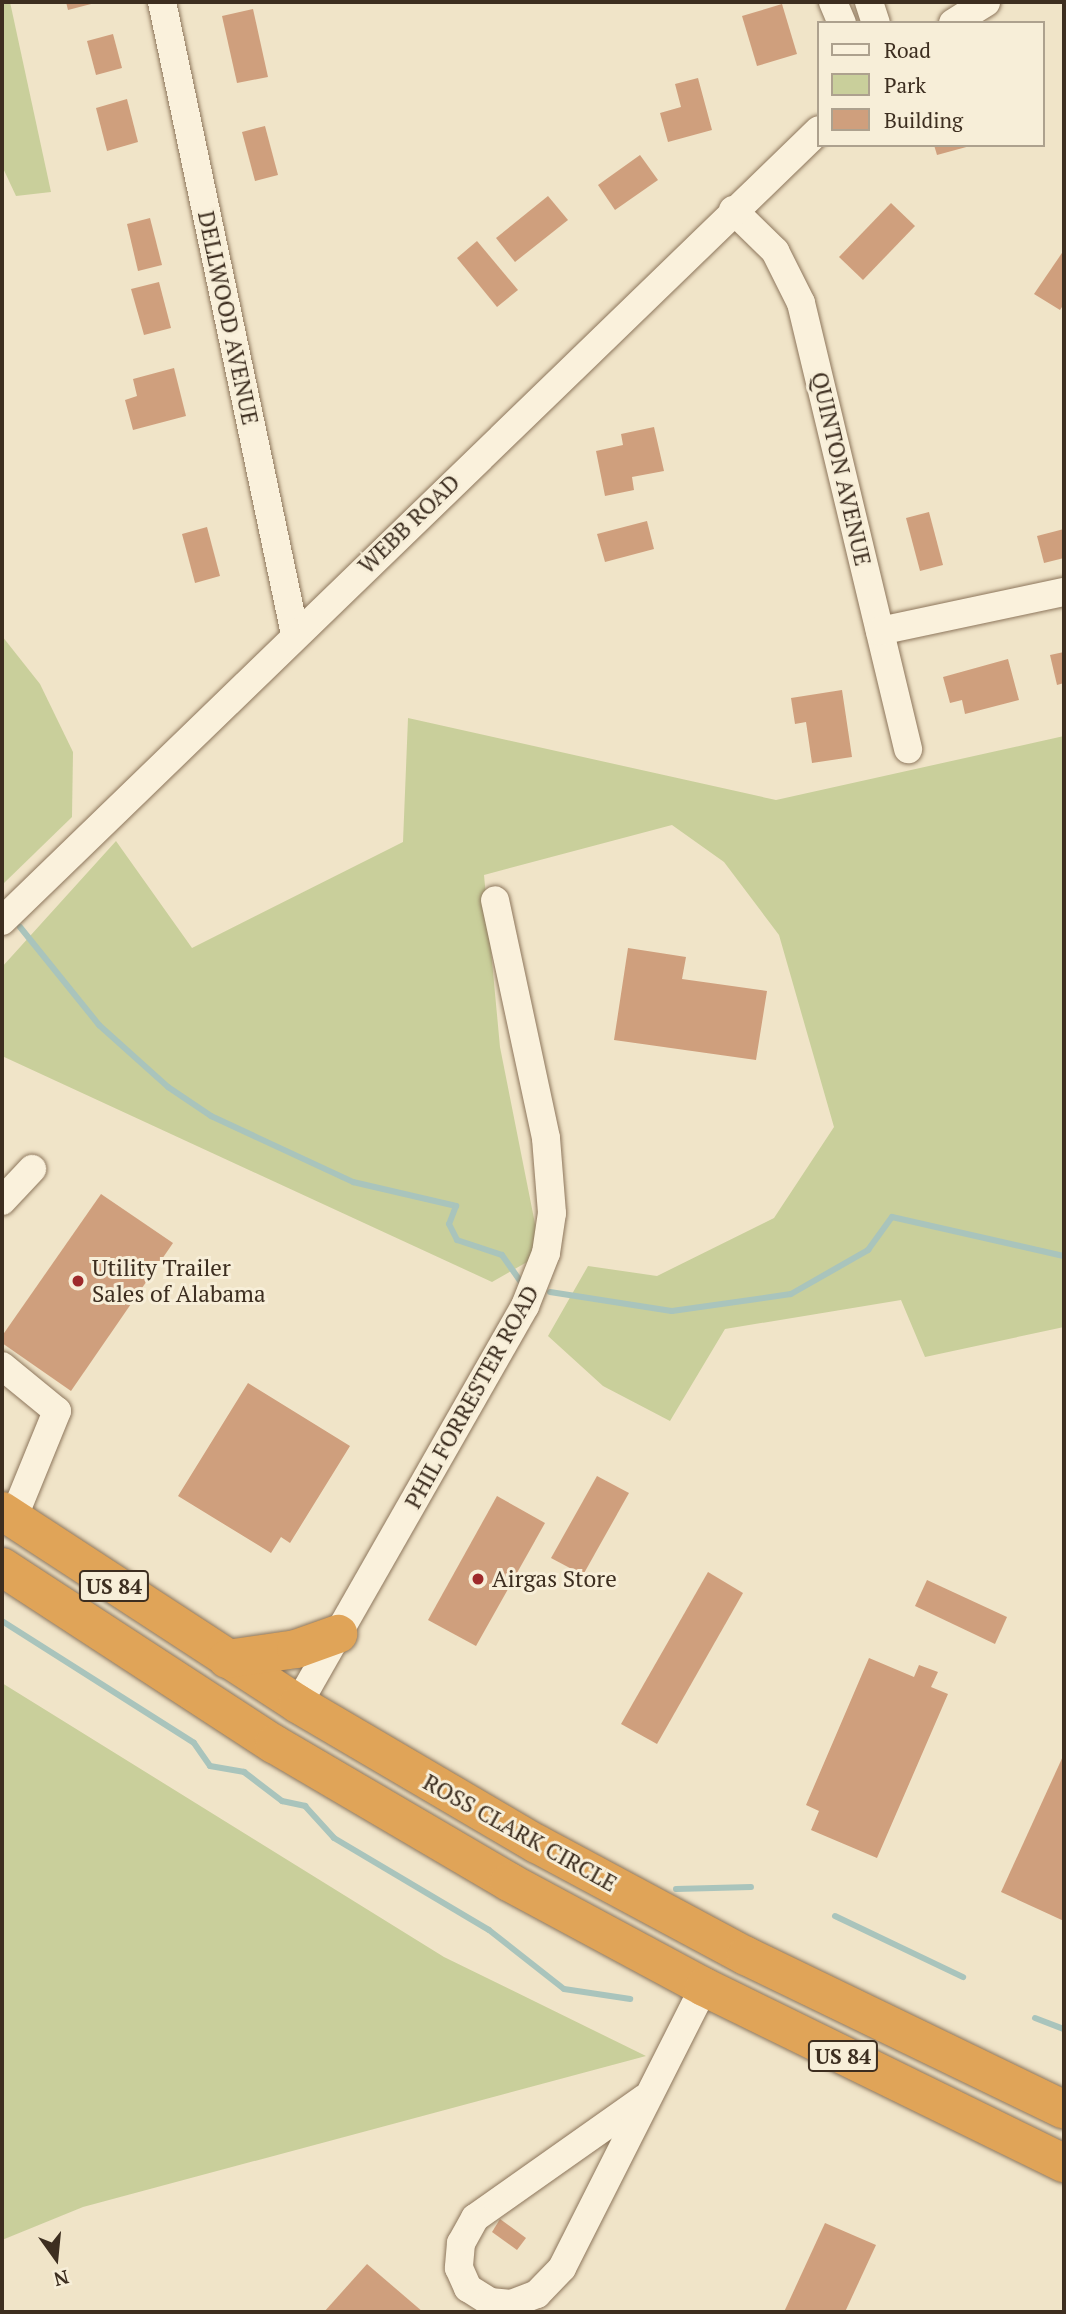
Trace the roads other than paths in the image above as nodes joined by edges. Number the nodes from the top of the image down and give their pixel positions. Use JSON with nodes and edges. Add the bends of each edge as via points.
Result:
{"nodes":[{"id":1,"x":162,"y":2,"type":"edge"},
{"id":2,"x":834,"y":2,"type":"edge"},
{"id":3,"x":869,"y":2,"type":"edge"},
{"id":4,"x":986,"y":2,"type":"edge"},
{"id":5,"x":841,"y":21,"type":"edge"},
{"id":6,"x":875,"y":21,"type":"edge"},
{"id":7,"x":956,"y":21,"type":"edge"},
{"id":8,"x":818,"y":131,"type":"edge"},
{"id":9,"x":733,"y":210,"type":"junction"},
{"id":10,"x":1064,"y":593,"type":"edge"},
{"id":11,"x":880,"y":631,"type":"junction"},
{"id":12,"x":295,"y":634,"type":"junction"},
{"id":13,"x":908,"y":749,"type":"dead end"},
{"id":14,"x":495,"y":900,"type":"dead end"},
{"id":15,"x":2,"y":921,"type":"edge"},
{"id":16,"x":32,"y":1169,"type":"dead end"},
{"id":17,"x":2,"y":1201,"type":"edge"},
{"id":18,"x":2,"y":1366,"type":"edge"},
{"id":19,"x":7,"y":1515,"type":"edge"},
{"id":20,"x":2,"y":1567,"type":"edge"},
{"id":21,"x":338,"y":1634,"type":"junction"},
{"id":22,"x":227,"y":1659,"type":"junction"},
{"id":23,"x":298,"y":1704,"type":"junction"},
{"id":24,"x":275,"y":1744,"type":"junction"},
{"id":25,"x":647,"y":1904,"type":"junction"},
{"id":26,"x":624,"y":1945,"type":"junction"},
{"id":27,"x":704,"y":1987,"type":"junction"},
{"id":28,"x":646,"y":2098,"type":"junction"},
{"id":29,"x":1064,"y":2110,"type":"edge"},
{"id":30,"x":1064,"y":2163,"type":"edge"}],
"edges":[{"from":1,"to":12,"type":"street","name":"DELLWOOD AVENUE"},
{"from":2,"to":5,"type":"street"},
{"from":3,"to":6,"type":"street"},
{"from":4,"to":7,"type":"street"},
{"from":8,"to":9,"type":"street","name":"WEBB ROAD"},
{"from":9,"to":11,"type":"street","name":"QUINTON AVENUE","via":[[775,251],[801,303]]},
{"from":9,"to":12,"type":"street","name":"WEBB ROAD"},
{"from":10,"to":11,"type":"street"},
{"from":11,"to":13,"type":"street","name":"QUINTON AVENUE"},
{"from":12,"to":15,"type":"street","name":"WEBB ROAD"},
{"from":14,"to":21,"type":"street","name":"PHIL FORRESTER ROAD","via":[[545,1138],[552,1213],[546,1252],[526,1306]]},
{"from":16,"to":17,"type":"street"},
{"from":18,"to":19,"type":"street","via":[[57,1411]]},
{"from":19,"to":22,"type":"highway","name":"ROSS CLARK CIRCLE","number":"US 84"},
{"from":20,"to":24,"type":"highway","name":"ROSS CLARK CIRCLE","number":"US 84"},
{"from":21,"to":22,"type":"highway","via":[[296,1649]]},
{"from":21,"to":23,"type":"street","name":"PHIL FORRESTER ROAD"},
{"from":22,"to":23,"type":"highway","name":"ROSS CLARK CIRCLE","number":"US 84"},
{"from":23,"to":24,"type":"highway"},
{"from":23,"to":25,"type":"highway","name":"ROSS CLARK CIRCLE","number":"US 84"},
{"from":24,"to":26,"type":"highway","name":"ROSS CLARK CIRCLE","number":"US 84"},
{"from":25,"to":26,"type":"highway"},
{"from":25,"to":29,"type":"highway","name":"ROSS CLARK CIRCLE","number":"US 84"},
{"from":26,"to":27,"type":"highway","name":"ROSS CLARK CIRCLE","number":"US 84"},
{"from":27,"to":28,"type":"street"},
{"from":27,"to":30,"type":"highway","name":"ROSS CLARK CIRCLE","number":"US 84"},
{"from":28,"to":28,"type":"street","via":[[562,2268],[537,2294],[511,2304],[490,2302],[468,2288],[459,2268],[461,2243],[475,2218]]}]}
